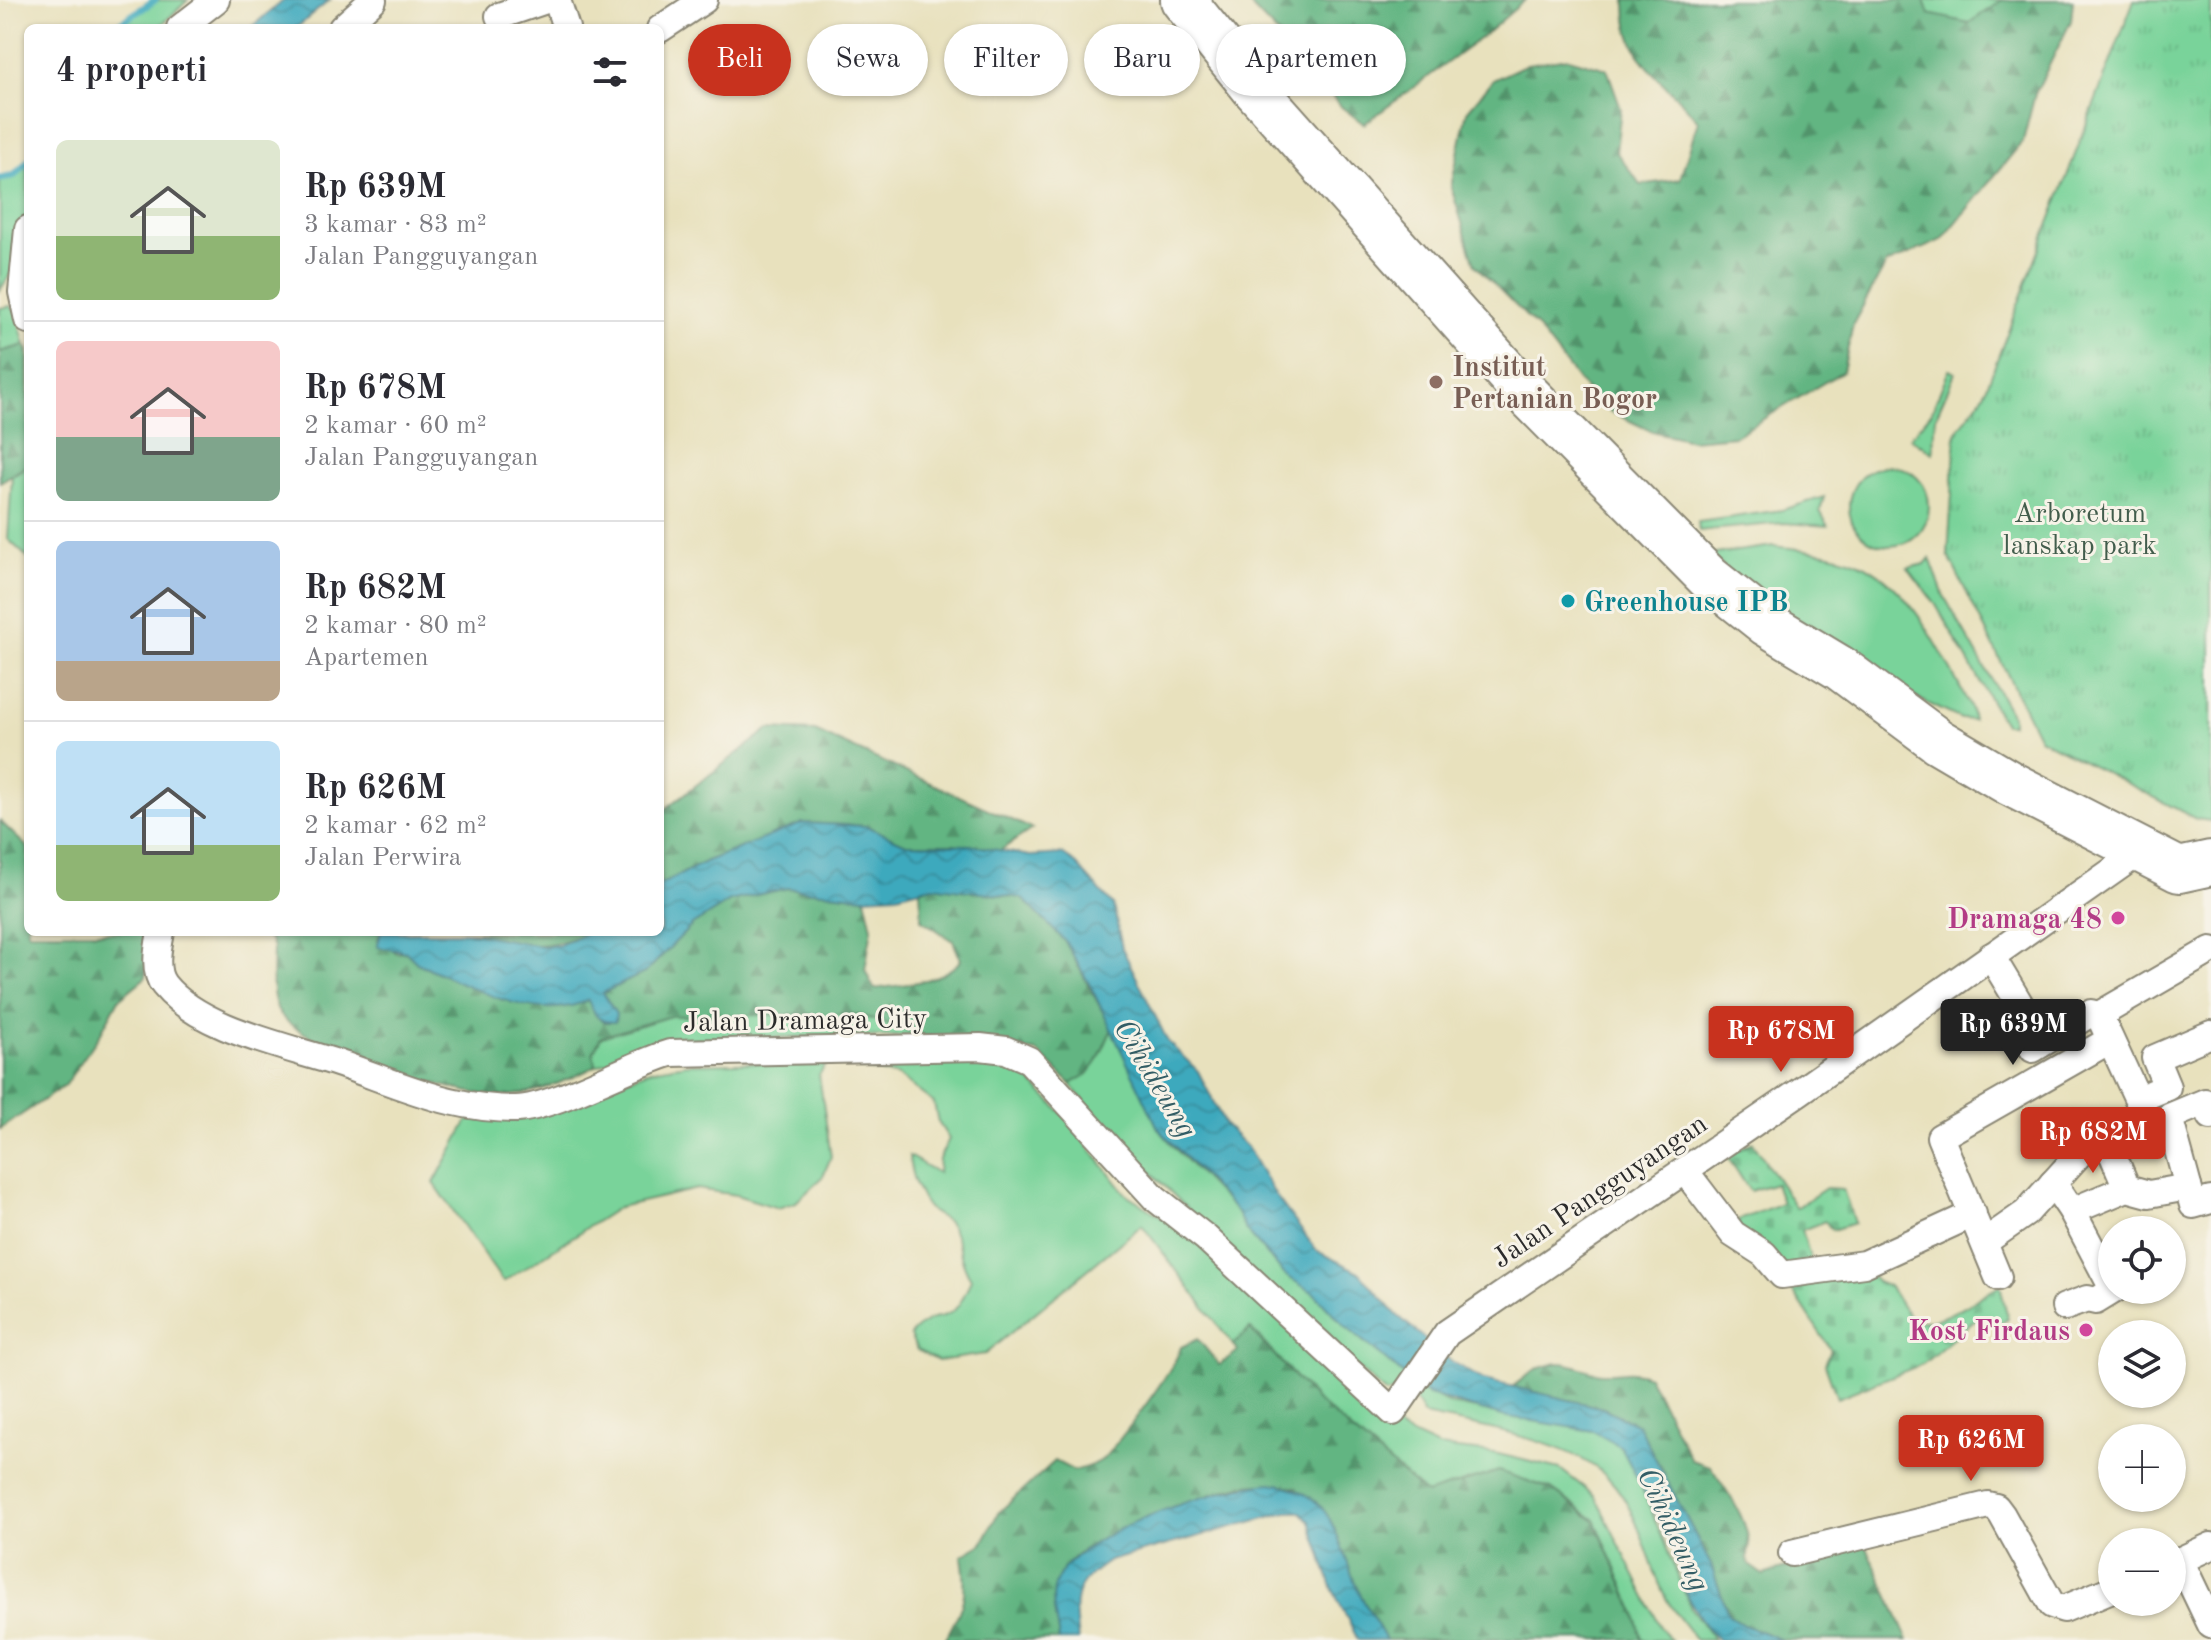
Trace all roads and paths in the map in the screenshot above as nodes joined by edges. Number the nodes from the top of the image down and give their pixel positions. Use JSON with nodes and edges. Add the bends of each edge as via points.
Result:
{"nodes":[{"id":1,"x":216,"y":0,"type":"edge"},
{"id":2,"x":373,"y":0,"type":"edge"},
{"id":3,"x":546,"y":0,"type":"edge"},
{"id":4,"x":557,"y":0,"type":"edge"},
{"id":5,"x":1183,"y":0,"type":"edge"},
{"id":6,"x":697,"y":2,"type":"edge"},
{"id":7,"x":499,"y":15,"type":"edge"},
{"id":8,"x":185,"y":24,"type":"edge"},
{"id":9,"x":346,"y":24,"type":"edge"},
{"id":10,"x":565,"y":24,"type":"edge"},
{"id":11,"x":664,"y":26,"type":"edge"},
{"id":12,"x":24,"y":245,"type":"edge"},
{"id":13,"x":11,"y":297,"type":"edge"},
{"id":14,"x":24,"y":315,"type":"edge"},
{"id":15,"x":1905,"y":715,"type":"junction"},
{"id":16,"x":2141,"y":851,"type":"junction"},
{"id":17,"x":2211,"y":862,"type":"edge"},
{"id":18,"x":160,"y":936,"type":"edge"},
{"id":19,"x":2211,"y":950,"type":"edge"},
{"id":20,"x":1991,"y":956,"type":"junction"},
{"id":21,"x":2099,"y":1015,"type":"junction"},
{"id":22,"x":2211,"y":1034,"type":"edge"},
{"id":23,"x":2110,"y":1040,"type":"junction"},
{"id":24,"x":2139,"y":1099,"type":"junction"},
{"id":25,"x":2211,"y":1116,"type":"edge"},
{"id":26,"x":2106,"y":1139,"type":"junction"},
{"id":27,"x":1685,"y":1171,"type":"junction"},
{"id":28,"x":2053,"y":1183,"type":"junction"},
{"id":29,"x":2188,"y":1187,"type":"junction"},
{"id":30,"x":2127,"y":1188,"type":"junction"},
{"id":31,"x":2211,"y":1200,"type":"edge"},
{"id":32,"x":2072,"y":1211,"type":"junction"},
{"id":33,"x":1973,"y":1214,"type":"junction"},
{"id":34,"x":1986,"y":1241,"type":"junction"},
{"id":35,"x":2098,"y":1260,"type":"edge"},
{"id":36,"x":1998,"y":1277,"type":"dead end"},
{"id":37,"x":2098,"y":1300,"type":"edge"},
{"id":38,"x":2065,"y":1307,"type":"dead end"},
{"id":39,"x":1400,"y":1402,"type":"joint"},
{"id":40,"x":2211,"y":1546,"type":"edge"},
{"id":41,"x":1792,"y":1553,"type":"dead end"},
{"id":42,"x":2186,"y":1557,"type":"edge"},
{"id":43,"x":2186,"y":1580,"type":"edge"},
{"id":44,"x":2098,"y":1595,"type":"edge"},
{"id":45,"x":2211,"y":1625,"type":"edge"}],
"edges":[{"from":1,"to":8,"type":"street"},
{"from":2,"to":9,"type":"street"},
{"from":3,"to":7,"type":"street"},
{"from":4,"to":10,"type":"street"},
{"from":5,"to":15,"type":"highway","via":[[1253,87],[1520,387],[1660,530],[1767,624]]},
{"from":6,"to":11,"type":"street"},
{"from":12,"to":13,"type":"street"},
{"from":13,"to":14,"type":"street"},
{"from":15,"to":16,"type":"highway","via":[[1991,773]]},
{"from":15,"to":17,"type":"highway","via":[[1957,727],[2040,764],[2188,843]]},
{"from":16,"to":17,"type":"highway","via":[[2179,870]]},
{"from":16,"to":20,"type":"street","name":"Jalan Pangguyangan"},
{"from":18,"to":39,"type":"street","name":"Jalan Dramaga City","via":[[156,955],[162,983],[189,1007],[246,1034],[448,1101],[487,1108],[542,1103],[670,1053],[1006,1050],[1029,1060],[1155,1198]]},
{"from":19,"to":21,"type":"street"},
{"from":20,"to":21,"type":"street","via":[[2021,1006],[2020,1029],[2033,1049],[2091,1013]]},
{"from":20,"to":27,"type":"street","name":"Jalan Pangguyangan"},
{"from":21,"to":23,"type":"street"},
{"from":22,"to":24,"type":"street","via":[[2155,1058],[2167,1087]]},
{"from":23,"to":24,"type":"street"},
{"from":23,"to":33,"type":"street","via":[[1940,1137]]},
{"from":24,"to":26,"type":"street","via":[[2147,1119]]},
{"from":25,"to":29,"type":"street","via":[[2205,1102],[2169,1117]]},
{"from":26,"to":28,"type":"street","via":[[2082,1151]]},
{"from":26,"to":30,"type":"street"},
{"from":27,"to":33,"type":"street","via":[[1733,1234],[1764,1254],[1782,1275],[1864,1264]]},
{"from":27,"to":39,"type":"street","name":"Jalan Pangguyangan","via":[[1447,1333]]},
{"from":28,"to":32,"type":"street"},
{"from":28,"to":34,"type":"street","via":[[2026,1213]]},
{"from":29,"to":30,"type":"street","via":[[2149,1194]]},
{"from":29,"to":31,"type":"street","via":[[2193,1205]]},
{"from":30,"to":32,"type":"street"},
{"from":32,"to":35,"type":"street"},
{"from":33,"to":34,"type":"street"},
{"from":34,"to":36,"type":"street"},
{"from":37,"to":38,"type":"street"},
{"from":40,"to":42,"type":"street"},
{"from":41,"to":44,"type":"street","via":[[1988,1505],[2002,1515],[2052,1605],[2064,1609]]},
{"from":43,"to":45,"type":"street"}]}
